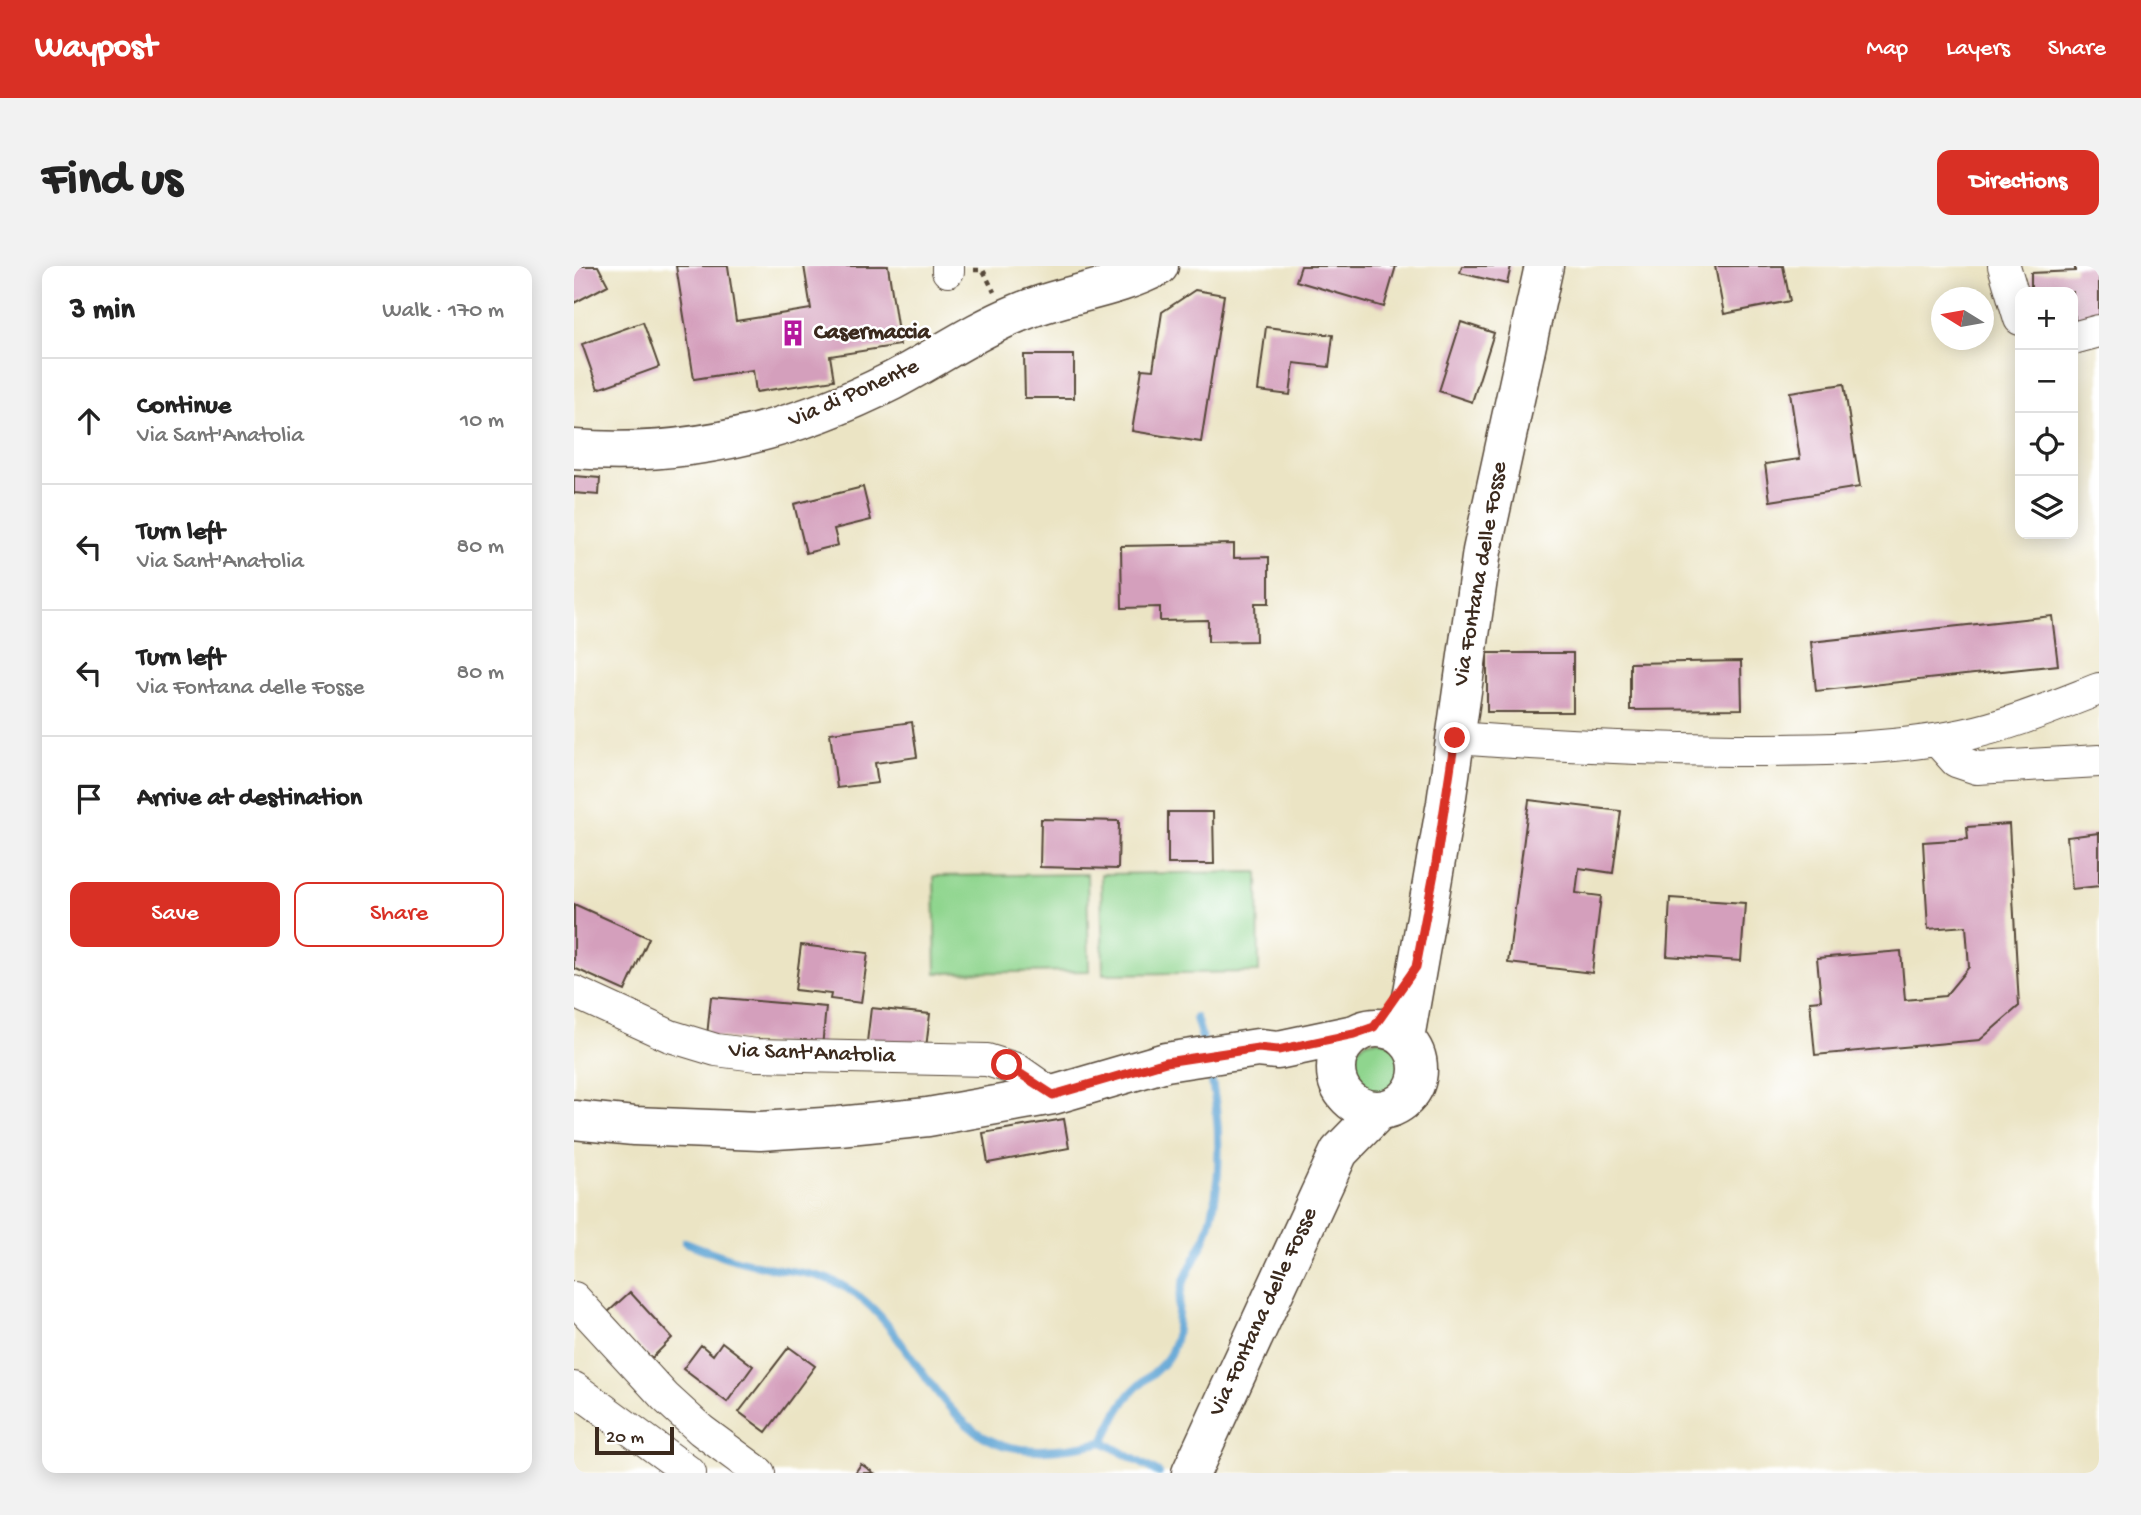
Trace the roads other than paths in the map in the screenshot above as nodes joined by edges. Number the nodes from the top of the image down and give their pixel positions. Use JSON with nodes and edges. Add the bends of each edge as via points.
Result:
{"nodes":[{"id":1,"x":1159,"y":266,"type":"edge"},
{"id":2,"x":1544,"y":266,"type":"edge"},
{"id":3,"x":2004,"y":266,"type":"edge"},
{"id":4,"x":2015,"y":302,"type":"edge"},
{"id":5,"x":2099,"y":331,"type":"edge"},
{"id":6,"x":2078,"y":337,"type":"edge"},
{"id":7,"x":574,"y":449,"type":"edge"},
{"id":8,"x":2099,"y":689,"type":"edge"},
{"id":9,"x":1455,"y":738,"type":"junction"},
{"id":10,"x":1937,"y":740,"type":"junction"},
{"id":11,"x":2099,"y":761,"type":"edge"},
{"id":12,"x":574,"y":992,"type":"edge"},
{"id":13,"x":1378,"y":1033,"type":"junction"},
{"id":14,"x":1278,"y":1050,"type":"junction"},
{"id":15,"x":1339,"y":1086,"type":"junction"},
{"id":16,"x":1053,"y":1095,"type":"junction"},
{"id":17,"x":1380,"y":1110,"type":"junction"},
{"id":18,"x":574,"y":1120,"type":"edge"},
{"id":19,"x":1339,"y":1152,"type":"junction"},
{"id":20,"x":574,"y":1298,"type":"edge"},
{"id":21,"x":574,"y":1388,"type":"edge"},
{"id":22,"x":690,"y":1473,"type":"edge"},
{"id":23,"x":759,"y":1473,"type":"edge"},
{"id":24,"x":1191,"y":1473,"type":"edge"}],
"edges":[{"from":1,"to":7,"type":"main road","name":"Via di Ponente","via":[[1125,282],[1067,296],[1007,318],[873,390],[772,430],[675,449]]},
{"from":2,"to":9,"type":"main road","name":"Via Fontana delle Fosse","via":[[1482,551]]},
{"from":3,"to":4,"type":"street"},
{"from":5,"to":6,"type":"street"},
{"from":8,"to":10,"type":"street","via":[[1994,727]]},
{"from":9,"to":10,"type":"street","via":[[1576,747],[1749,750]]},
{"from":9,"to":13,"type":"main road","name":"Via Fontana delle Fosse","via":[[1416,967]]},
{"from":10,"to":11,"type":"street","via":[[1956,761],[1977,768]]},
{"from":12,"to":16,"type":"street","name":"Via Sant'Anatolia","via":[[704,1048],[756,1055],[988,1060],[1016,1069]]},
{"from":13,"to":14,"type":"main road"},
{"from":13,"to":15,"type":"main road","name":"Via Fontana delle Fosse","via":[[1340,1049],[1336,1059]]},
{"from":13,"to":17,"type":"main road","name":"Via Fontana delle Fosse","via":[[1413,1049],[1418,1062],[1418,1076],[1405,1100]]},
{"from":14,"to":15,"type":"main road"},
{"from":14,"to":16,"type":"main road","via":[[1229,1051],[1166,1062]]},
{"from":15,"to":17,"type":"main road","via":[[1358,1106]]},
{"from":15,"to":19,"type":"main road","name":"Via Fontana delle Fosse"},
{"from":16,"to":18,"type":"main road","via":[[928,1117],[760,1131]]},
{"from":17,"to":19,"type":"main road","name":"Via Fontana delle Fosse"},
{"from":19,"to":24,"type":"main road","name":"Via Fontana delle Fosse"},
{"from":20,"to":23,"type":"street","via":[[665,1397]]},
{"from":21,"to":22,"type":"street"}]}
